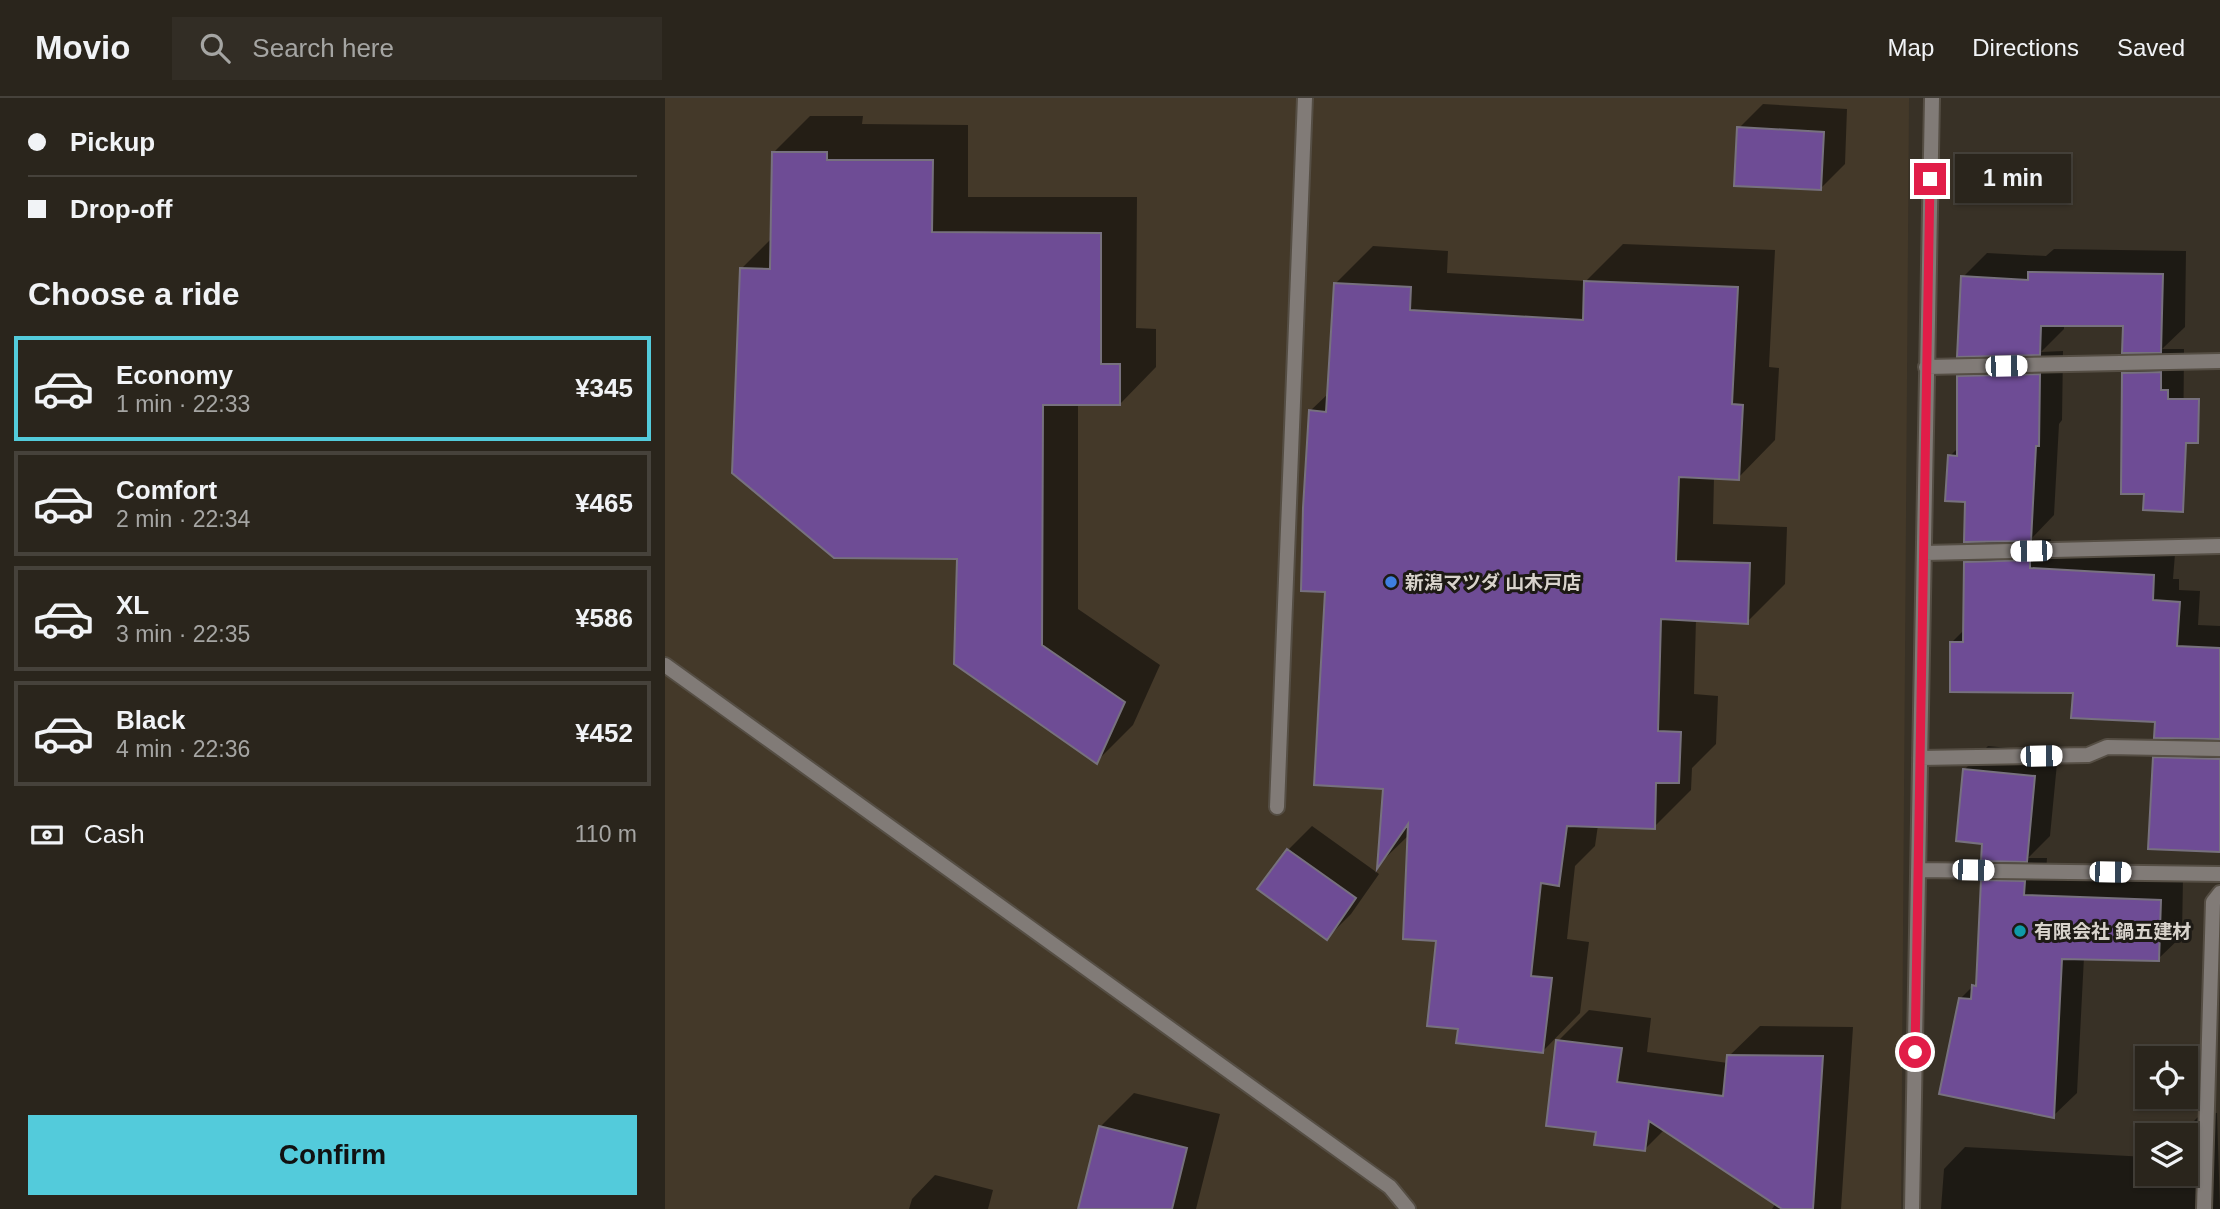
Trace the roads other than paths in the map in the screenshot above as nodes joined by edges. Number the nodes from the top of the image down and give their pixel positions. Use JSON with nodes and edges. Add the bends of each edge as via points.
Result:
{"nodes":[{"id":1,"x":1305,"y":98,"type":"edge"},
{"id":2,"x":1932,"y":98,"type":"edge"},
{"id":3,"x":2220,"y":361,"type":"edge"},
{"id":4,"x":1926,"y":367,"type":"junction"},
{"id":5,"x":2220,"y":546,"type":"edge"},
{"id":6,"x":1924,"y":553,"type":"junction"},
{"id":7,"x":665,"y":665,"type":"edge"},
{"id":8,"x":2220,"y":749,"type":"edge"},
{"id":9,"x":1920,"y":758,"type":"junction"},
{"id":10,"x":1277,"y":807,"type":"dead end"},
{"id":11,"x":1918,"y":870,"type":"junction"},
{"id":12,"x":2220,"y":874,"type":"edge"},
{"id":13,"x":2220,"y":893,"type":"edge"},
{"id":14,"x":1408,"y":1209,"type":"edge"},
{"id":15,"x":1912,"y":1209,"type":"edge"},
{"id":16,"x":2204,"y":1209,"type":"edge"}],
"edges":[{"from":1,"to":10,"type":"street"},
{"from":2,"to":4,"type":"street"},
{"from":3,"to":4,"type":"street"},
{"from":4,"to":6,"type":"street"},
{"from":5,"to":6,"type":"street"},
{"from":6,"to":9,"type":"street"},
{"from":7,"to":14,"type":"street","via":[[1390,1187]]},
{"from":8,"to":9,"type":"street","via":[[2107,747],[2088,755]]},
{"from":9,"to":11,"type":"street"},
{"from":11,"to":12,"type":"street"},
{"from":11,"to":15,"type":"street"},
{"from":13,"to":16,"type":"street","via":[[2213,902]]}]}
